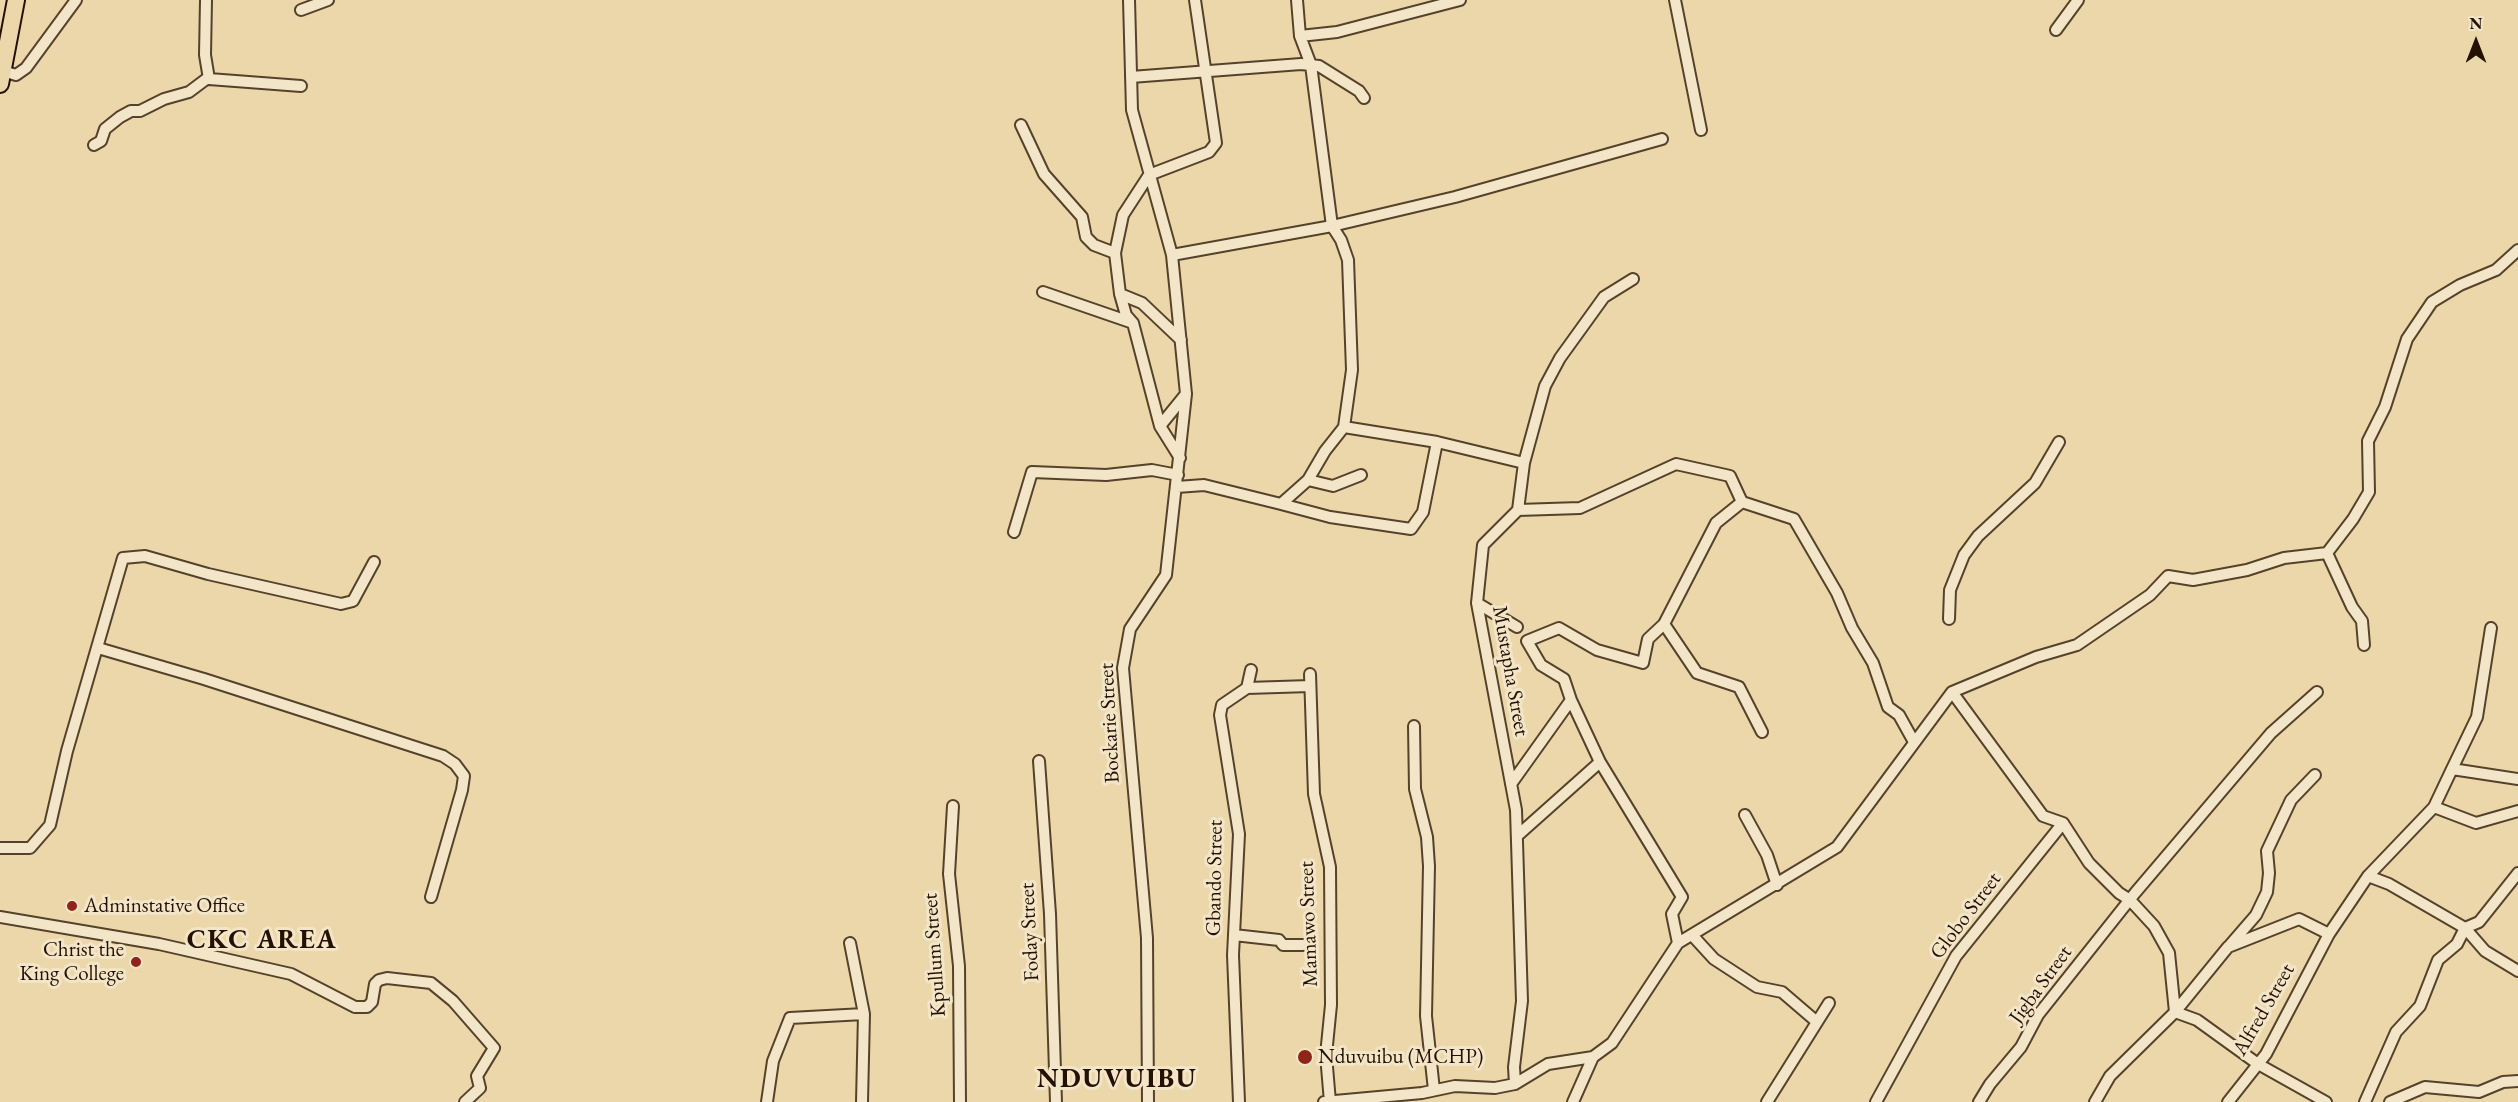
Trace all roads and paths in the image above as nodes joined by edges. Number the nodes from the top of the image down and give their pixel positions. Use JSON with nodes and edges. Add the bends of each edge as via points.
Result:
{"nodes":[{"id":1,"x":16,"y":0,"type":"edge"},
{"id":2,"x":76,"y":0,"type":"edge"},
{"id":3,"x":206,"y":0,"type":"edge"},
{"id":4,"x":328,"y":0,"type":"edge"},
{"id":5,"x":1129,"y":0,"type":"edge"},
{"id":6,"x":1195,"y":0,"type":"edge"},
{"id":7,"x":1297,"y":0,"type":"edge"},
{"id":8,"x":1460,"y":0,"type":"edge"},
{"id":9,"x":1675,"y":0,"type":"edge"},
{"id":10,"x":2078,"y":0,"type":"edge"},
{"id":11,"x":301,"y":10,"type":"dead end"},
{"id":12,"x":2056,"y":30,"type":"dead end"},
{"id":13,"x":1300,"y":36,"type":"junction"},
{"id":14,"x":1311,"y":65,"type":"junction"},
{"id":15,"x":1205,"y":71,"type":"junction"},
{"id":16,"x":209,"y":77,"type":"junction"},
{"id":17,"x":1131,"y":77,"type":"junction"},
{"id":18,"x":1,"y":78,"type":"edge"},
{"id":19,"x":301,"y":86,"type":"dead end"},
{"id":20,"x":1364,"y":98,"type":"dead end"},
{"id":21,"x":1021,"y":125,"type":"dead end"},
{"id":22,"x":1701,"y":130,"type":"dead end"},
{"id":23,"x":1662,"y":139,"type":"dead end"},
{"id":24,"x":94,"y":145,"type":"dead end"},
{"id":25,"x":1149,"y":175,"type":"junction"},
{"id":26,"x":1332,"y":226,"type":"junction"},
{"id":27,"x":2518,"y":250,"type":"edge"},
{"id":28,"x":1115,"y":253,"type":"junction"},
{"id":29,"x":1172,"y":255,"type":"junction"},
{"id":30,"x":1633,"y":279,"type":"dead end"},
{"id":31,"x":1043,"y":292,"type":"dead end"},
{"id":32,"x":1120,"y":294,"type":"junction"},
{"id":33,"x":1133,"y":323,"type":"junction"},
{"id":34,"x":1181,"y":340,"type":"junction"},
{"id":35,"x":1186,"y":394,"type":"junction"},
{"id":36,"x":1160,"y":426,"type":"junction"},
{"id":37,"x":1344,"y":427,"type":"junction"},
{"id":38,"x":1437,"y":442,"type":"junction"},
{"id":39,"x":2059,"y":442,"type":"dead end"},
{"id":40,"x":1180,"y":458,"type":"junction"},
{"id":41,"x":1524,"y":463,"type":"junction"},
{"id":42,"x":1178,"y":475,"type":"junction"},
{"id":43,"x":1361,"y":475,"type":"dead end"},
{"id":44,"x":1308,"y":480,"type":"junction"},
{"id":45,"x":1177,"y":487,"type":"junction"},
{"id":46,"x":1742,"y":502,"type":"junction"},
{"id":47,"x":1281,"y":504,"type":"junction"},
{"id":48,"x":1518,"y":510,"type":"junction"},
{"id":49,"x":1014,"y":532,"type":"dead end"},
{"id":50,"x":2327,"y":553,"type":"junction"},
{"id":51,"x":374,"y":562,"type":"dead end"},
{"id":52,"x":1477,"y":603,"type":"junction"},
{"id":53,"x":1949,"y":619,"type":"dead end"},
{"id":54,"x":1665,"y":624,"type":"junction"},
{"id":55,"x":1517,"y":627,"type":"dead end"},
{"id":56,"x":2491,"y":628,"type":"dead end"},
{"id":57,"x":2364,"y":645,"type":"dead end"},
{"id":58,"x":98,"y":648,"type":"junction"},
{"id":59,"x":1251,"y":670,"type":"dead end"},
{"id":60,"x":1310,"y":674,"type":"dead end"},
{"id":61,"x":1310,"y":686,"type":"junction"},
{"id":62,"x":1247,"y":688,"type":"junction"},
{"id":63,"x":1952,"y":692,"type":"junction"},
{"id":64,"x":2318,"y":692,"type":"dead end"},
{"id":65,"x":1571,"y":700,"type":"junction"},
{"id":66,"x":1414,"y":726,"type":"dead end"},
{"id":67,"x":1762,"y":732,"type":"dead end"},
{"id":68,"x":1914,"y":742,"type":"junction"},
{"id":69,"x":1039,"y":761,"type":"dead end"},
{"id":70,"x":1600,"y":762,"type":"junction"},
{"id":71,"x":2452,"y":769,"type":"junction"},
{"id":72,"x":2315,"y":776,"type":"dead end"},
{"id":73,"x":2518,"y":779,"type":"edge"},
{"id":74,"x":1511,"y":784,"type":"junction"},
{"id":75,"x":953,"y":806,"type":"dead end"},
{"id":76,"x":2434,"y":807,"type":"junction"},
{"id":77,"x":2518,"y":811,"type":"edge"},
{"id":78,"x":1745,"y":815,"type":"dead end"},
{"id":79,"x":2063,"y":823,"type":"junction"},
{"id":80,"x":1517,"y":836,"type":"junction"},
{"id":81,"x":0,"y":848,"type":"edge"},
{"id":82,"x":2518,"y":873,"type":"edge"},
{"id":83,"x":2368,"y":876,"type":"junction"},
{"id":84,"x":1778,"y":885,"type":"junction"},
{"id":85,"x":2133,"y":896,"type":"junction"},
{"id":86,"x":431,"y":897,"type":"dead end"},
{"id":87,"x":0,"y":917,"type":"edge"},
{"id":88,"x":2465,"y":928,"type":"junction"},
{"id":89,"x":2329,"y":934,"type":"junction"},
{"id":90,"x":1234,"y":935,"type":"junction"},
{"id":91,"x":1692,"y":935,"type":"junction"},
{"id":92,"x":850,"y":943,"type":"dead end"},
{"id":93,"x":1678,"y":943,"type":"junction"},
{"id":94,"x":1303,"y":945,"type":"dead end"},
{"id":95,"x":2228,"y":947,"type":"junction"},
{"id":96,"x":2518,"y":971,"type":"edge"},
{"id":97,"x":1828,"y":1003,"type":"dead end"},
{"id":98,"x":2175,"y":1012,"type":"junction"},
{"id":99,"x":864,"y":1014,"type":"junction"},
{"id":100,"x":1817,"y":1022,"type":"junction"},
{"id":101,"x":1593,"y":1057,"type":"junction"},
{"id":102,"x":2258,"y":1064,"type":"junction"},
{"id":103,"x":2518,"y":1081,"type":"edge"},
{"id":104,"x":1515,"y":1084,"type":"junction"},
{"id":105,"x":1434,"y":1090,"type":"junction"},
{"id":106,"x":1422,"y":1097,"type":"edge"},
{"id":107,"x":465,"y":1102,"type":"edge"},
{"id":108,"x":767,"y":1102,"type":"edge"},
{"id":109,"x":862,"y":1102,"type":"edge"},
{"id":110,"x":960,"y":1102,"type":"edge"},
{"id":111,"x":1056,"y":1102,"type":"edge"},
{"id":112,"x":1148,"y":1102,"type":"edge"},
{"id":113,"x":1239,"y":1102,"type":"edge"},
{"id":114,"x":1324,"y":1102,"type":"edge"},
{"id":115,"x":1330,"y":1102,"type":"edge"},
{"id":116,"x":1573,"y":1102,"type":"edge"},
{"id":117,"x":1767,"y":1102,"type":"edge"},
{"id":118,"x":1876,"y":1102,"type":"edge"},
{"id":119,"x":1979,"y":1102,"type":"edge"},
{"id":120,"x":2096,"y":1102,"type":"edge"},
{"id":121,"x":2228,"y":1102,"type":"edge"},
{"id":122,"x":2326,"y":1102,"type":"edge"},
{"id":123,"x":2365,"y":1102,"type":"edge"},
{"id":124,"x":2390,"y":1102,"type":"edge"}],
"edges":[{"from":1,"to":18,"type":"main road"},
{"from":2,"to":18,"type":"street","via":[[26,68]]},
{"from":3,"to":16,"type":"street","via":[[205,55]]},
{"from":4,"to":11,"type":"street"},
{"from":5,"to":17,"type":"street","name":"Bockarie Street"},
{"from":6,"to":15,"type":"street"},
{"from":7,"to":13,"type":"street"},
{"from":8,"to":13,"type":"street","via":[[1337,32]]},
{"from":9,"to":22,"type":"street"},
{"from":10,"to":12,"type":"street"},
{"from":13,"to":14,"type":"street"},
{"from":14,"to":15,"type":"street"},
{"from":14,"to":20,"type":"street","via":[[1319,66]]},
{"from":14,"to":26,"type":"street"},
{"from":15,"to":17,"type":"street"},
{"from":15,"to":25,"type":"street","via":[[1216,143],[1209,152]]},
{"from":16,"to":19,"type":"street"},
{"from":16,"to":24,"type":"street","via":[[189,92],[131,111],[105,129],[101,141]]},
{"from":17,"to":25,"type":"street","name":"Bockarie Street","via":[[1132,110]]},
{"from":21,"to":28,"type":"street","via":[[1044,174],[1082,217],[1086,237],[1094,245]]},
{"from":23,"to":26,"type":"street","via":[[1455,197]]},
{"from":25,"to":28,"type":"street","via":[[1123,215]]},
{"from":25,"to":29,"type":"street","name":"Bockarie Street"},
{"from":26,"to":29,"type":"street"},
{"from":26,"to":37,"type":"street","via":[[1348,260],[1352,370]]},
{"from":27,"to":50,"type":"street","via":[[2496,270],[2432,302],[2407,339],[2385,407],[2368,441],[2369,492]]},
{"from":28,"to":32,"type":"street"},
{"from":29,"to":34,"type":"street","name":"Bockarie Street"},
{"from":30,"to":41,"type":"street","via":[[1604,297],[1560,358],[1545,386]]},
{"from":31,"to":33,"type":"street"},
{"from":32,"to":33,"type":"street","via":[[1126,315]]},
{"from":32,"to":34,"type":"street","via":[[1142,303]]},
{"from":33,"to":36,"type":"street"},
{"from":34,"to":35,"type":"street","name":"Bockarie Street"},
{"from":35,"to":36,"type":"street"},
{"from":35,"to":40,"type":"street","name":"Bockarie Street"},
{"from":36,"to":40,"type":"street"},
{"from":37,"to":38,"type":"street"},
{"from":37,"to":44,"type":"street","via":[[1324,451]]},
{"from":38,"to":41,"type":"street"},
{"from":38,"to":47,"type":"street","via":[[1423,513],[1411,529],[1330,517]]},
{"from":39,"to":53,"type":"street","via":[[2035,483],[1978,536],[1964,555],[1950,590]]},
{"from":40,"to":42,"type":"street","name":"Bockarie Street"},
{"from":41,"to":48,"type":"street"},
{"from":42,"to":45,"type":"street","name":"Bockarie Street"},
{"from":42,"to":49,"type":"street","via":[[1152,470],[1106,475],[1032,472]]},
{"from":43,"to":44,"type":"street","via":[[1333,486]]},
{"from":44,"to":47,"type":"street"},
{"from":45,"to":47,"type":"street","via":[[1204,485]]},
{"from":45,"to":112,"type":"street","name":"Bockarie Street","via":[[1166,575],[1130,629],[1123,668],[1147,938]]},
{"from":46,"to":48,"type":"street","via":[[1730,476],[1676,464],[1580,508]]},
{"from":46,"to":54,"type":"street","via":[[1716,523]]},
{"from":46,"to":68,"type":"street","via":[[1794,519],[1838,592],[1852,628],[1873,663],[1888,706],[1899,715]]},
{"from":48,"to":52,"type":"street","name":"Mustapha Street","via":[[1483,545]]},
{"from":50,"to":57,"type":"street","via":[[2362,621]]},
{"from":50,"to":63,"type":"street","via":[[2284,558],[2193,580],[2168,576],[2150,595],[2078,645],[2037,657]]},
{"from":51,"to":58,"type":"street","via":[[353,601],[341,604],[145,556],[123,558]]},
{"from":52,"to":55,"type":"street"},
{"from":52,"to":74,"type":"street","name":"Mustapha Street"},
{"from":54,"to":65,"type":"street","via":[[1648,639],[1642,663],[1597,650],[1559,628],[1527,640],[1541,664],[1564,679]]},
{"from":54,"to":67,"type":"street","via":[[1698,673],[1739,687]]},
{"from":56,"to":71,"type":"street","name":"Alfred Street","via":[[2477,717]]},
{"from":58,"to":81,"type":"street","via":[[50,825],[30,848]]},
{"from":58,"to":86,"type":"street","via":[[443,756],[455,764],[464,776],[462,790]]},
{"from":59,"to":62,"type":"street"},
{"from":60,"to":61,"type":"street","name":"Mamawo Street"},
{"from":61,"to":62,"type":"street"},
{"from":61,"to":115,"type":"street","name":"Mamawo Street","via":[[1314,794],[1330,867],[1331,1005],[1326,1055]]},
{"from":62,"to":90,"type":"street","name":"Gbando Street","via":[[1222,705],[1220,715],[1239,834]]},
{"from":63,"to":68,"type":"street"},
{"from":63,"to":79,"type":"street","via":[[2043,816]]},
{"from":64,"to":85,"type":"street","name":"Jigba Street","via":[[2271,733]]},
{"from":65,"to":70,"type":"street"},
{"from":65,"to":74,"type":"street"},
{"from":66,"to":105,"type":"street","via":[[1415,789],[1427,837],[1429,866],[1426,1024]]},
{"from":68,"to":84,"type":"street","via":[[1837,847]]},
{"from":69,"to":111,"type":"street","name":"Foday Street","via":[[1050,914]]},
{"from":70,"to":80,"type":"street"},
{"from":70,"to":93,"type":"street","via":[[1682,897],[1672,914]]},
{"from":71,"to":73,"type":"street"},
{"from":71,"to":76,"type":"street","name":"Alfred Street"},
{"from":72,"to":95,"type":"street","via":[[2291,800],[2266,851],[2267,892],[2256,915]]},
{"from":74,"to":80,"type":"street","name":"Mustapha Street"},
{"from":75,"to":110,"type":"street","name":"Kpullum Street","via":[[949,874],[959,966]]},
{"from":76,"to":77,"type":"street","via":[[2476,823]]},
{"from":76,"to":83,"type":"street","name":"Alfred Street"},
{"from":78,"to":84,"type":"street"},
{"from":79,"to":85,"type":"street","via":[[2089,863],[2119,893]]},
{"from":79,"to":118,"type":"street","name":"Globo Street","via":[[1956,956]]},
{"from":80,"to":104,"type":"street","name":"Mustapha Street","via":[[1522,1001]]},
{"from":82,"to":88,"type":"street","via":[[2479,922]]},
{"from":83,"to":88,"type":"street"},
{"from":83,"to":89,"type":"street","name":"Alfred Street"},
{"from":84,"to":91,"type":"street"},
{"from":85,"to":98,"type":"street","via":[[2169,953]]},
{"from":85,"to":119,"type":"street","name":"Jigba Street","via":[[2038,1015],[2021,1047]]},
{"from":87,"to":107,"type":"street","via":[[159,944],[291,974],[355,1007],[367,1007],[372,1002],[379,980],[431,983],[453,1001],[494,1048],[477,1076],[480,1088]]},
{"from":88,"to":96,"type":"street","via":[[2485,951]]},
{"from":88,"to":123,"type":"street","via":[[2457,944],[2438,960],[2420,1006],[2396,1032]]},
{"from":89,"to":95,"type":"street","via":[[2299,919]]},
{"from":89,"to":102,"type":"street","name":"Alfred Street"},
{"from":90,"to":94,"type":"street"},
{"from":90,"to":113,"type":"street","name":"Gbando Street"},
{"from":91,"to":93,"type":"street"},
{"from":91,"to":100,"type":"street","via":[[1714,959],[1758,987],[1782,992]]},
{"from":92,"to":99,"type":"street"},
{"from":93,"to":101,"type":"street","via":[[1612,1043]]},
{"from":95,"to":98,"type":"street"},
{"from":97,"to":100,"type":"street"},
{"from":98,"to":102,"type":"street","via":[[2197,1020]]},
{"from":98,"to":120,"type":"street","via":[[2110,1076]]},
{"from":99,"to":108,"type":"street","via":[[790,1018],[773,1061]]},
{"from":99,"to":109,"type":"street"},
{"from":100,"to":117,"type":"street"},
{"from":101,"to":104,"type":"street","via":[[1548,1064]]},
{"from":101,"to":116,"type":"street"},
{"from":102,"to":121,"type":"street","name":"Alfred Street"},
{"from":102,"to":122,"type":"street"},
{"from":103,"to":124,"type":"street","via":[[2503,1082],[2479,1092],[2425,1087]]},
{"from":104,"to":105,"type":"street"},
{"from":105,"to":106,"type":"street"},
{"from":106,"to":115,"type":"street"},
{"from":114,"to":115,"type":"street"}]}
